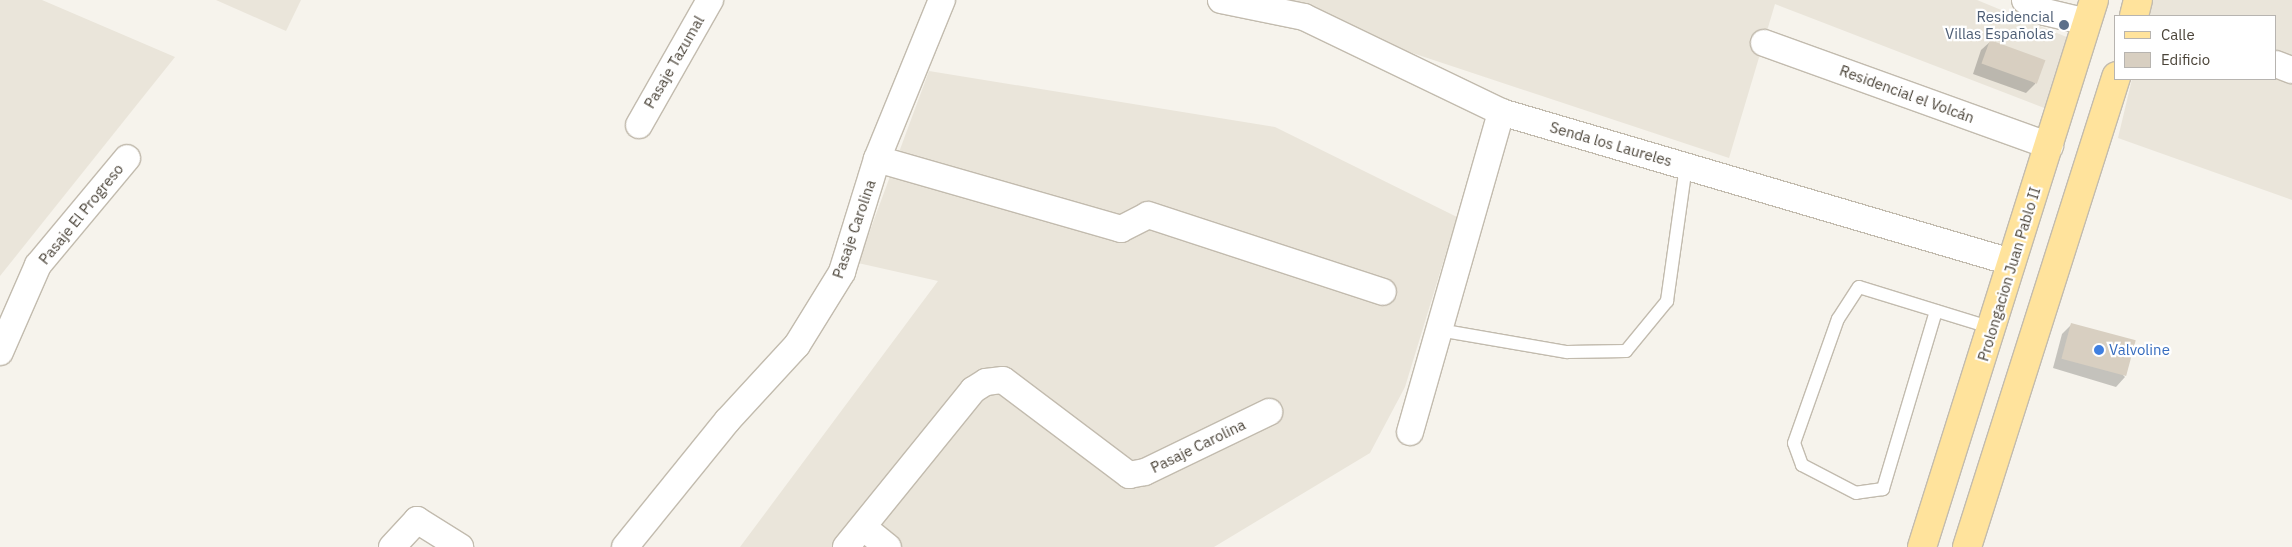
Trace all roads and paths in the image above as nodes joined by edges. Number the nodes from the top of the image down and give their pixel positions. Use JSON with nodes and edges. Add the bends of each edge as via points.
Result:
{"nodes":[{"id":1,"x":710,"y":0,"type":"edge"},
{"id":2,"x":942,"y":0,"type":"edge"},
{"id":3,"x":1221,"y":0,"type":"edge"},
{"id":4,"x":2025,"y":0,"type":"edge"},
{"id":5,"x":2138,"y":0,"type":"edge"},
{"id":6,"x":2091,"y":11,"type":"edge"},
{"id":7,"x":2134,"y":15,"type":"edge"},
{"id":8,"x":1764,"y":43,"type":"dead end"},
{"id":9,"x":2277,"y":64,"type":"edge"},
{"id":10,"x":2292,"y":70,"type":"edge"},
{"id":11,"x":2115,"y":80,"type":"edge"},
{"id":12,"x":1501,"y":112,"type":"junction"},
{"id":13,"x":639,"y":125,"type":"dead end"},
{"id":14,"x":2050,"y":146,"type":"junction"},
{"id":15,"x":126,"y":158,"type":"dead end"},
{"id":16,"x":877,"y":159,"type":"junction"},
{"id":17,"x":1686,"y":166,"type":"junction"},
{"id":18,"x":2011,"y":262,"type":"junction"},
{"id":19,"x":1383,"y":292,"type":"dead end"},
{"id":20,"x":1936,"y":311,"type":"junction"},
{"id":21,"x":1992,"y":328,"type":"junction"},
{"id":22,"x":1439,"y":330,"type":"junction"},
{"id":23,"x":0,"y":352,"type":"edge"},
{"id":24,"x":1269,"y":412,"type":"dead end"},
{"id":25,"x":1410,"y":432,"type":"dead end"},
{"id":26,"x":863,"y":527,"type":"junction"},
{"id":27,"x":392,"y":547,"type":"edge"},
{"id":28,"x":460,"y":547,"type":"edge"},
{"id":29,"x":625,"y":547,"type":"edge"},
{"id":30,"x":846,"y":547,"type":"edge"},
{"id":31,"x":888,"y":547,"type":"edge"},
{"id":32,"x":1922,"y":547,"type":"edge"},
{"id":33,"x":1967,"y":547,"type":"edge"}],
"edges":[{"from":1,"to":13,"type":"street","name":"Pasaje Tazumal"},
{"from":2,"to":16,"type":"street","name":"Pasaje Carolina"},
{"from":3,"to":12,"type":"street","name":"Senda los Laureles","via":[[1304,17]]},
{"from":4,"to":6,"type":"street","via":[[2045,12]]},
{"from":5,"to":7,"type":"main road"},
{"from":6,"to":14,"type":"main road","name":"Prolongacion Juan Pablo II"},
{"from":8,"to":14,"type":"street","name":"Residencial el Volcán"},
{"from":9,"to":10,"type":"street"},
{"from":11,"to":33,"type":"main road"},
{"from":12,"to":17,"type":"street","name":"Senda los Laureles"},
{"from":12,"to":22,"type":"street"},
{"from":14,"to":18,"type":"main road","name":"Prolongacion Juan Pablo II"},
{"from":15,"to":23,"type":"street","name":"Pasaje El Progreso","via":[[38,265]]},
{"from":16,"to":19,"type":"street","via":[[1121,229],[1148,215]]},
{"from":16,"to":29,"type":"street","name":"Pasaje Carolina","via":[[842,272],[797,345],[727,421]]},
{"from":17,"to":18,"type":"street","name":"Senda los Laureles"},
{"from":17,"to":22,"type":"lane","via":[[1667,301],[1626,351],[1567,352]]},
{"from":18,"to":21,"type":"main road","name":"Prolongacion Juan Pablo II"},
{"from":20,"to":20,"type":"lane","via":[[1859,287],[1838,319],[1794,443],[1802,465],[1856,493],[1883,489]]},
{"from":20,"to":21,"type":"lane"},
{"from":21,"to":32,"type":"main road","name":"Prolongacion Juan Pablo II"},
{"from":22,"to":25,"type":"street"},
{"from":24,"to":26,"type":"street","name":"Pasaje Carolina","via":[[1145,472],[1129,475],[1003,380],[986,382],[973,390]]},
{"from":26,"to":30,"type":"street","name":"Pasaje Carolina"},
{"from":26,"to":31,"type":"street"},
{"from":27,"to":28,"type":"street","via":[[417,520]]}]}
